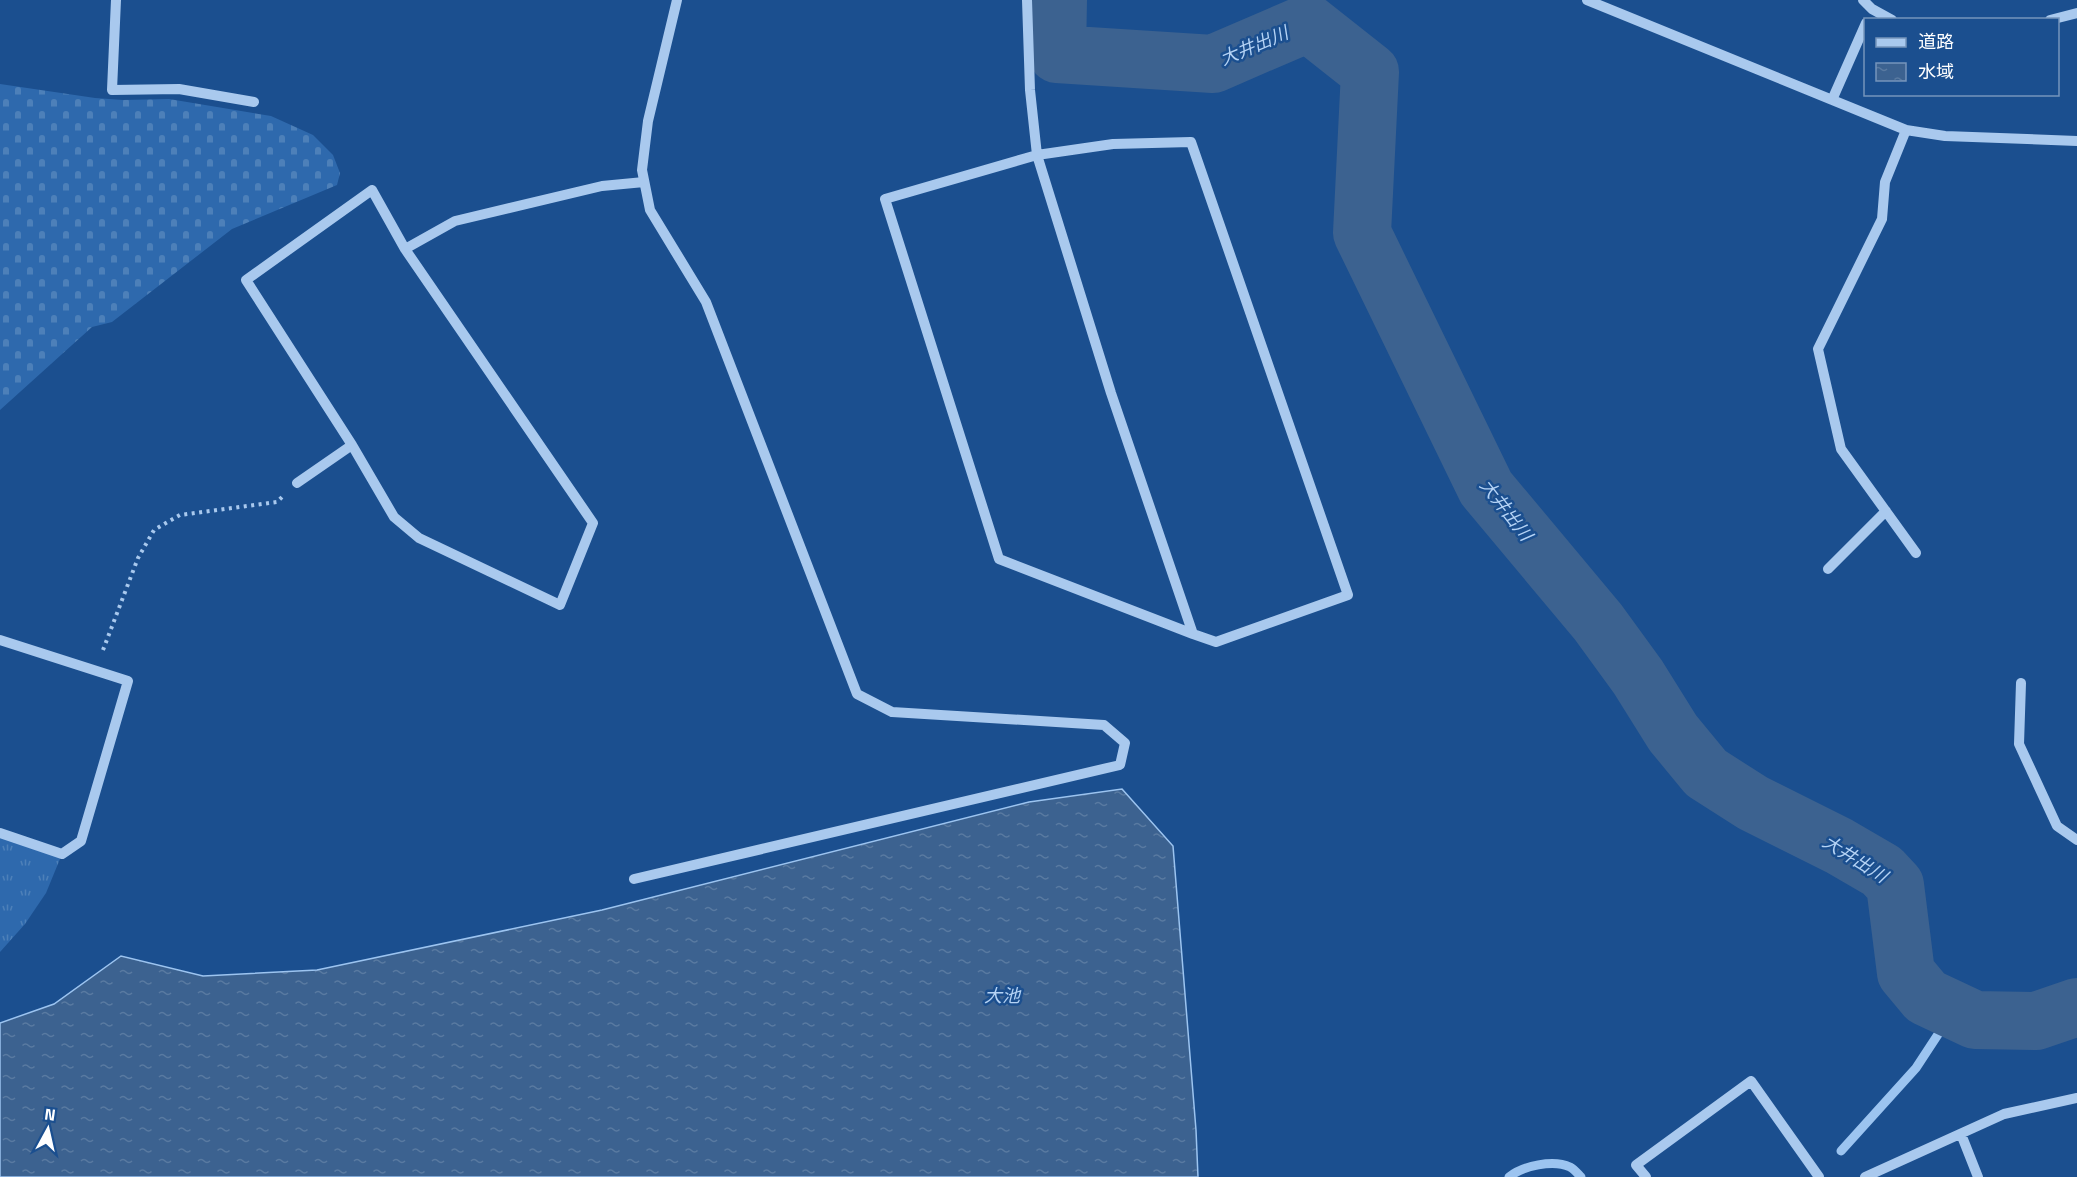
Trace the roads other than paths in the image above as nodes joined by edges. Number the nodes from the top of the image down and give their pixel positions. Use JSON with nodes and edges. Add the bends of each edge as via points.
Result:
{"nodes":[{"id":1,"x":116,"y":0,"type":"edge"},
{"id":2,"x":677,"y":0,"type":"edge"},
{"id":3,"x":1027,"y":0,"type":"edge"},
{"id":4,"x":1587,"y":0,"type":"edge"},
{"id":5,"x":1863,"y":0,"type":"edge"},
{"id":6,"x":1872,"y":9,"type":"junction"},
{"id":7,"x":2077,"y":13,"type":"edge"},
{"id":8,"x":1868,"y":18,"type":"edge"},
{"id":9,"x":1888,"y":18,"type":"edge"},
{"id":10,"x":2058,"y":18,"type":"edge"},
{"id":11,"x":1864,"y":26,"type":"edge"},
{"id":12,"x":1832,"y":100,"type":"junction"},
{"id":13,"x":254,"y":102,"type":"dead end"},
{"id":14,"x":1906,"y":130,"type":"junction"},
{"id":15,"x":2077,"y":141,"type":"edge"},
{"id":16,"x":1037,"y":155,"type":"junction"},
{"id":17,"x":644,"y":182,"type":"junction"},
{"id":18,"x":405,"y":249,"type":"junction"},
{"id":19,"x":351,"y":445,"type":"junction"},
{"id":20,"x":297,"y":483,"type":"road end"},
{"id":21,"x":1886,"y":511,"type":"junction"},
{"id":22,"x":1916,"y":553,"type":"dead end"},
{"id":23,"x":1828,"y":569,"type":"dead end"},
{"id":24,"x":1193,"y":634,"type":"junction"},
{"id":25,"x":0,"y":640,"type":"edge"},
{"id":26,"x":2020,"y":683,"type":"dead end"},
{"id":27,"x":0,"y":833,"type":"edge"},
{"id":28,"x":2077,"y":840,"type":"edge"},
{"id":29,"x":634,"y":879,"type":"dead end"},
{"id":30,"x":2077,"y":1098,"type":"edge"},
{"id":31,"x":1961,"y":1134,"type":"junction"},
{"id":32,"x":1646,"y":1177,"type":"edge"},
{"id":33,"x":1819,"y":1177,"type":"edge"},
{"id":34,"x":1865,"y":1177,"type":"edge"},
{"id":35,"x":1978,"y":1177,"type":"edge"}],
"edges":[{"from":1,"to":13,"type":"street","via":[[112,90],[179,89]]},
{"from":2,"to":17,"type":"street","via":[[648,121]]},
{"from":3,"to":16,"type":"street"},
{"from":4,"to":12,"type":"street"},
{"from":5,"to":6,"type":"street"},
{"from":6,"to":8,"type":"street"},
{"from":6,"to":9,"type":"street"},
{"from":7,"to":10,"type":"street"},
{"from":11,"to":12,"type":"street"},
{"from":12,"to":14,"type":"street"},
{"from":14,"to":15,"type":"street","via":[[1945,136]]},
{"from":14,"to":21,"type":"street","via":[[1885,182],[1882,219],[1818,349],[1841,449]]},
{"from":16,"to":24,"type":"street","via":[[1111,393]]},
{"from":16,"to":24,"type":"street","via":[[885,199],[999,559]]},
{"from":16,"to":24,"type":"street","via":[[1113,144],[1191,142],[1348,595],[1216,642]]},
{"from":17,"to":18,"type":"street","via":[[602,186],[455,221]]},
{"from":17,"to":29,"type":"street","via":[[650,210],[706,302],[857,693],[892,712],[1104,725],[1125,743],[1120,765]]},
{"from":18,"to":19,"type":"street","via":[[372,190],[246,280]]},
{"from":18,"to":19,"type":"street","via":[[594,523],[560,605],[419,538],[394,517]]},
{"from":19,"to":20,"type":"street"},
{"from":21,"to":22,"type":"street"},
{"from":21,"to":23,"type":"street"},
{"from":25,"to":27,"type":"street","via":[[128,681],[81,841],[62,854]]},
{"from":26,"to":28,"type":"street","via":[[2019,744],[2057,826]]},
{"from":30,"to":31,"type":"street","via":[[2004,1114]]},
{"from":31,"to":34,"type":"street"},
{"from":31,"to":35,"type":"street"},
{"from":32,"to":33,"type":"street","via":[[1636,1165],[1751,1081]]}]}
